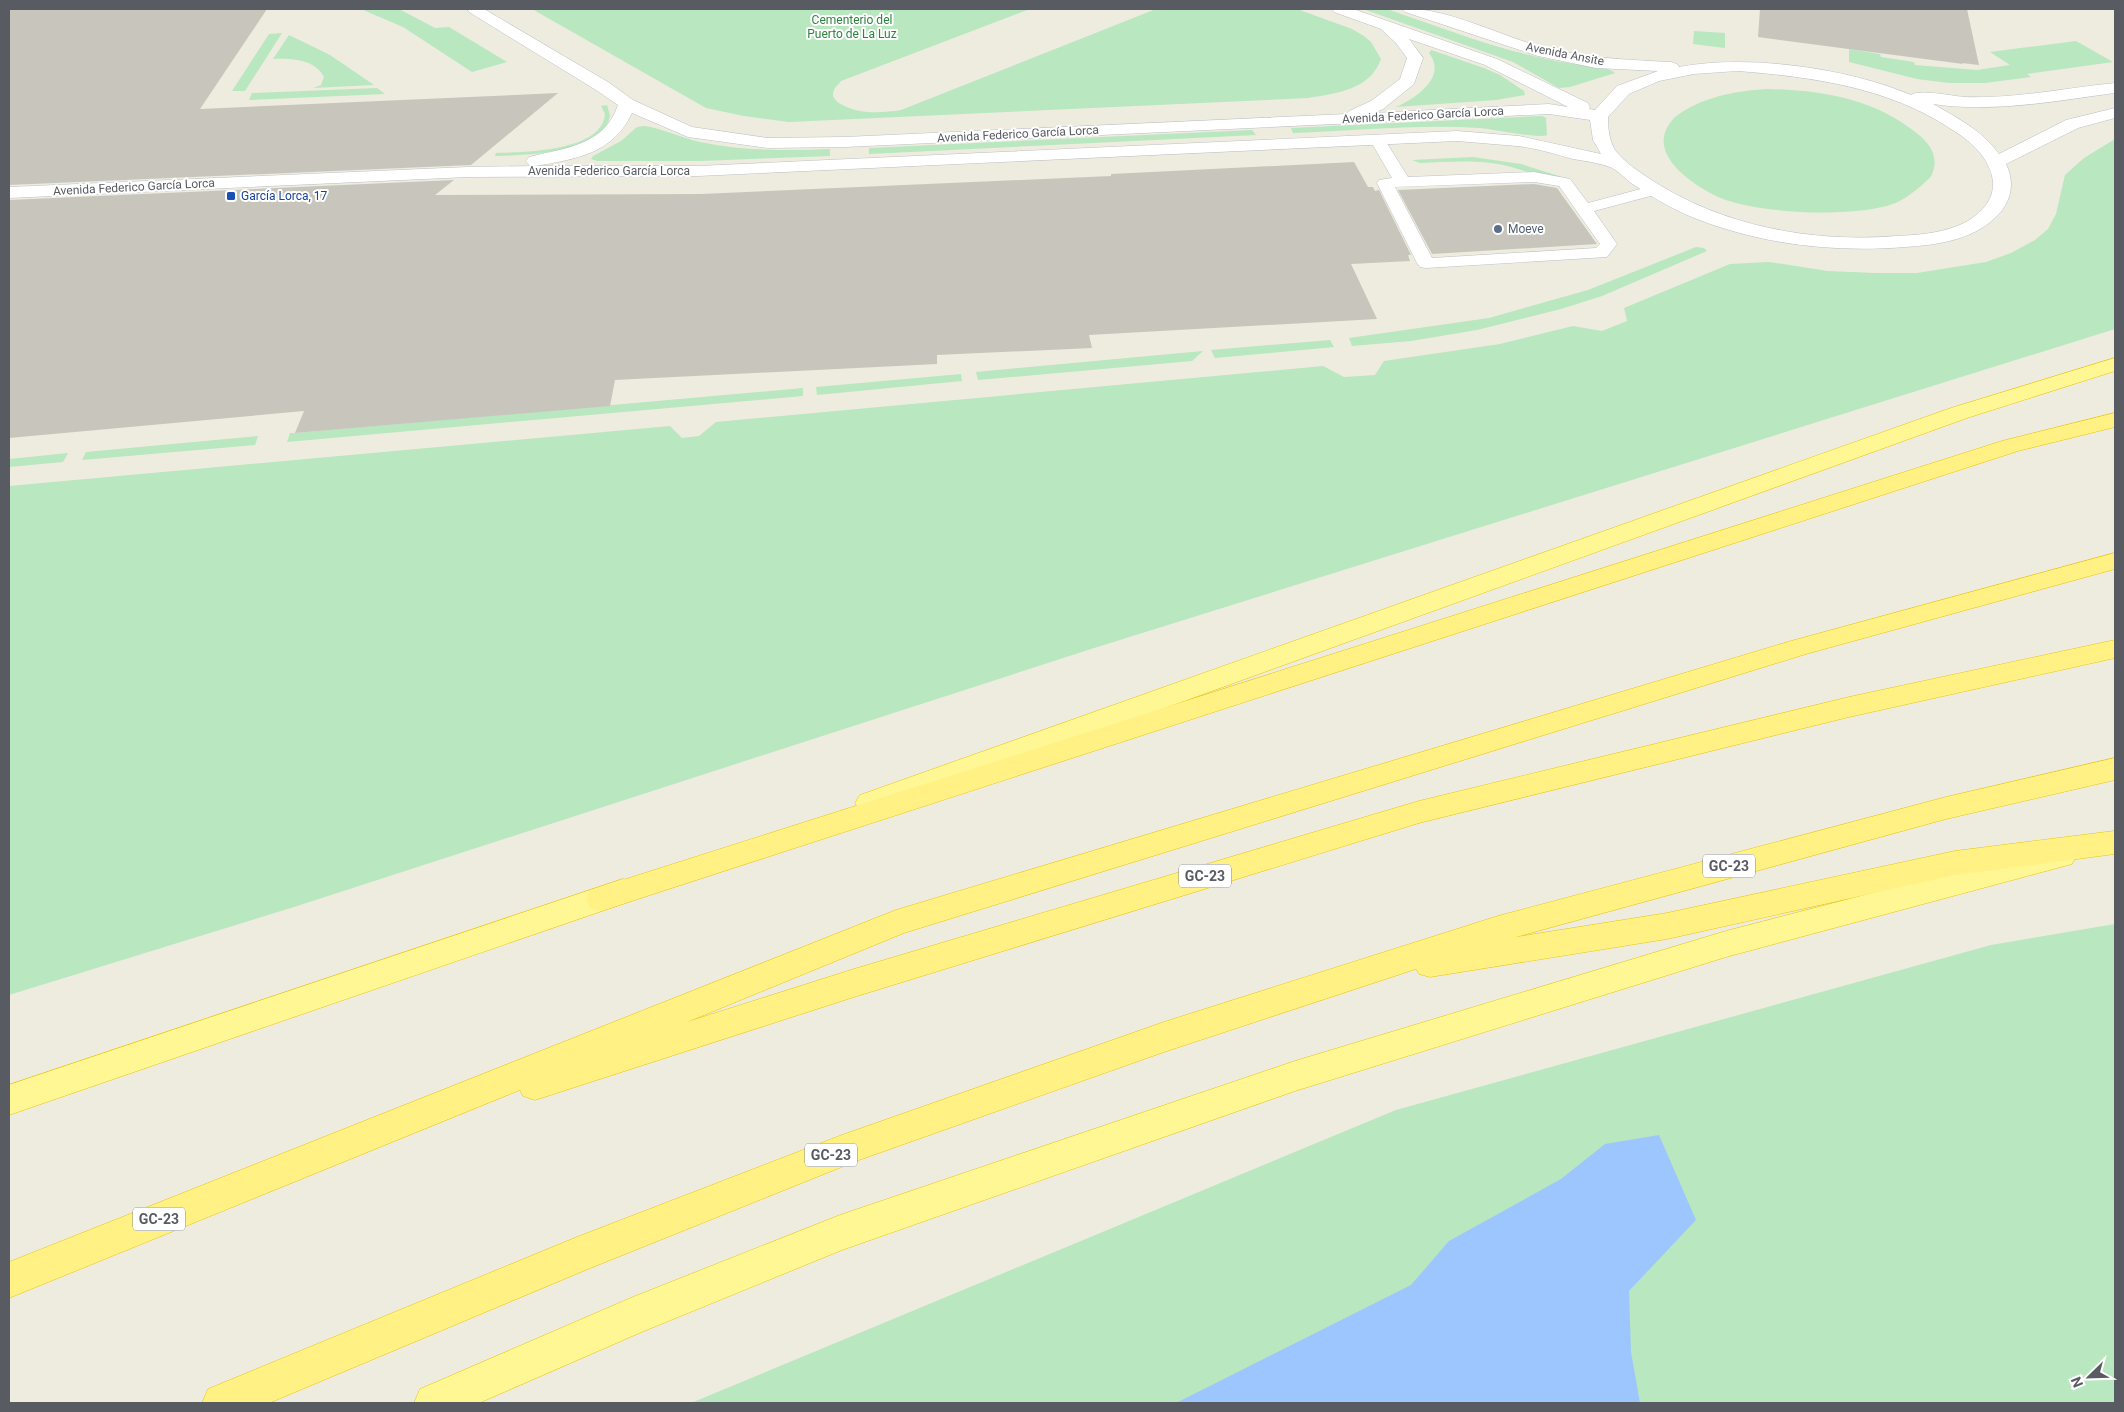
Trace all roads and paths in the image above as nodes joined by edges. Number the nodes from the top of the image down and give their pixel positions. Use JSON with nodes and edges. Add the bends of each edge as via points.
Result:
{"nodes":[{"id":1,"x":474,"y":9,"type":"edge"},
{"id":2,"x":1339,"y":9,"type":"edge"},
{"id":3,"x":1410,"y":9,"type":"edge"},
{"id":4,"x":1384,"y":25,"type":"junction"},
{"id":5,"x":1694,"y":69,"type":"junction"},
{"id":6,"x":2115,"y":88,"type":"edge"},
{"id":7,"x":1881,"y":89,"type":"junction"},
{"id":8,"x":627,"y":104,"type":"junction"},
{"id":9,"x":2115,"y":113,"type":"edge"},
{"id":10,"x":1599,"y":116,"type":"junction"},
{"id":11,"x":1346,"y":118,"type":"junction"},
{"id":12,"x":1378,"y":140,"type":"junction"},
{"id":13,"x":1998,"y":162,"type":"junction"},
{"id":14,"x":1616,"y":163,"type":"junction"},
{"id":15,"x":468,"y":172,"type":"junction"},
{"id":16,"x":1403,"y":183,"type":"junction"},
{"id":17,"x":1652,"y":191,"type":"junction"},
{"id":18,"x":9,"y":193,"type":"edge"},
{"id":19,"x":1584,"y":209,"type":"junction"},
{"id":20,"x":2115,"y":364,"type":"edge"},
{"id":21,"x":2115,"y":420,"type":"edge"},
{"id":22,"x":2115,"y":561,"type":"edge"},
{"id":23,"x":2115,"y":650,"type":"edge"},
{"id":24,"x":2115,"y":769,"type":"edge"},
{"id":25,"x":2114,"y":843,"type":"edge"},
{"id":26,"x":601,"y":899,"type":"junction"},
{"id":27,"x":1347,"y":976,"type":"junction"},
{"id":28,"x":9,"y":1100,"type":"edge"},
{"id":29,"x":310,"y":1157,"type":"junction"},
{"id":30,"x":9,"y":1280,"type":"edge"},
{"id":31,"x":326,"y":1361,"type":"junction"},
{"id":32,"x":222,"y":1403,"type":"edge"},
{"id":33,"x":253,"y":1403,"type":"edge"},
{"id":34,"x":434,"y":1403,"type":"edge"}],
"edges":[{"from":1,"to":8,"type":"street"},
{"from":2,"to":4,"type":"street","name":"Avenida Ansite"},
{"from":3,"to":5,"type":"street","name":"Avenida Ansite","via":[[1538,51],[1596,63]]},
{"from":4,"to":10,"type":"street","name":"Avenida Ansite","via":[[1491,62]]},
{"from":4,"to":11,"type":"street","name":"Avenida Ansite","via":[[1402,40],[1415,58],[1408,81],[1377,105]]},
{"from":5,"to":7,"type":"street","via":[[1738,66],[1785,69]]},
{"from":5,"to":10,"type":"street","via":[[1654,77],[1623,90]]},
{"from":6,"to":7,"type":"street","via":[[1986,101],[1942,101]]},
{"from":7,"to":13,"type":"street","via":[[1932,109],[1972,134]]},
{"from":8,"to":11,"type":"street","name":"Avenida Federico García Lorca","via":[[688,132],[768,143]]},
{"from":8,"to":15,"type":"street","name":"Avenida Federico García Lorca","via":[[623,118],[600,142],[560,157]]},
{"from":9,"to":13,"type":"street","via":[[2072,124]]},
{"from":10,"to":11,"type":"street","name":"Avenida Federico García Lorca","via":[[1549,109]]},
{"from":10,"to":14,"type":"street","via":[[1603,144]]},
{"from":12,"to":14,"type":"street","name":"Avenida Federico García Lorca","via":[[1457,136],[1510,141]]},
{"from":12,"to":15,"type":"street","name":"Avenida Federico García Lorca","via":[[698,171]]},
{"from":12,"to":16,"type":"lane"},
{"from":13,"to":17,"type":"street","via":[[2005,185],[1997,207],[1973,226],[1935,238],[1885,244],[1829,243],[1727,223]]},
{"from":14,"to":17,"type":"street"},
{"from":15,"to":18,"type":"street","name":"Avenida Federico García Lorca"},
{"from":16,"to":19,"type":"lane","via":[[1534,177],[1564,182]]},
{"from":16,"to":19,"type":"lane","via":[[1385,184],[1426,263],[1601,253],[1609,244]]},
{"from":17,"to":19,"type":"lane"},
{"from":20,"to":26,"type":"highway","via":[[1959,413]]},
{"from":21,"to":26,"type":"highway","via":[[2010,446]]},
{"from":22,"to":29,"type":"highway","via":[[1800,647],[896,922]]},
{"from":23,"to":29,"type":"highway","number":"GC-23","via":[[1849,707],[1419,812],[854,983]]},
{"from":24,"to":27,"type":"highway","number":"GC-23","via":[[1946,808],[1644,888]]},
{"from":25,"to":27,"type":"highway","via":[[1955,863],[1666,926]]},
{"from":25,"to":34,"type":"highway","via":[[1726,944],[1295,1076],[840,1233],[633,1316]]},
{"from":26,"to":28,"type":"highway"},
{"from":27,"to":31,"type":"highway","number":"GC-23","via":[[854,1146],[578,1255]]},
{"from":29,"to":30,"type":"highway","number":"GC-23"},
{"from":31,"to":32,"type":"highway","number":"GC-23"},
{"from":31,"to":33,"type":"highway"}]}
